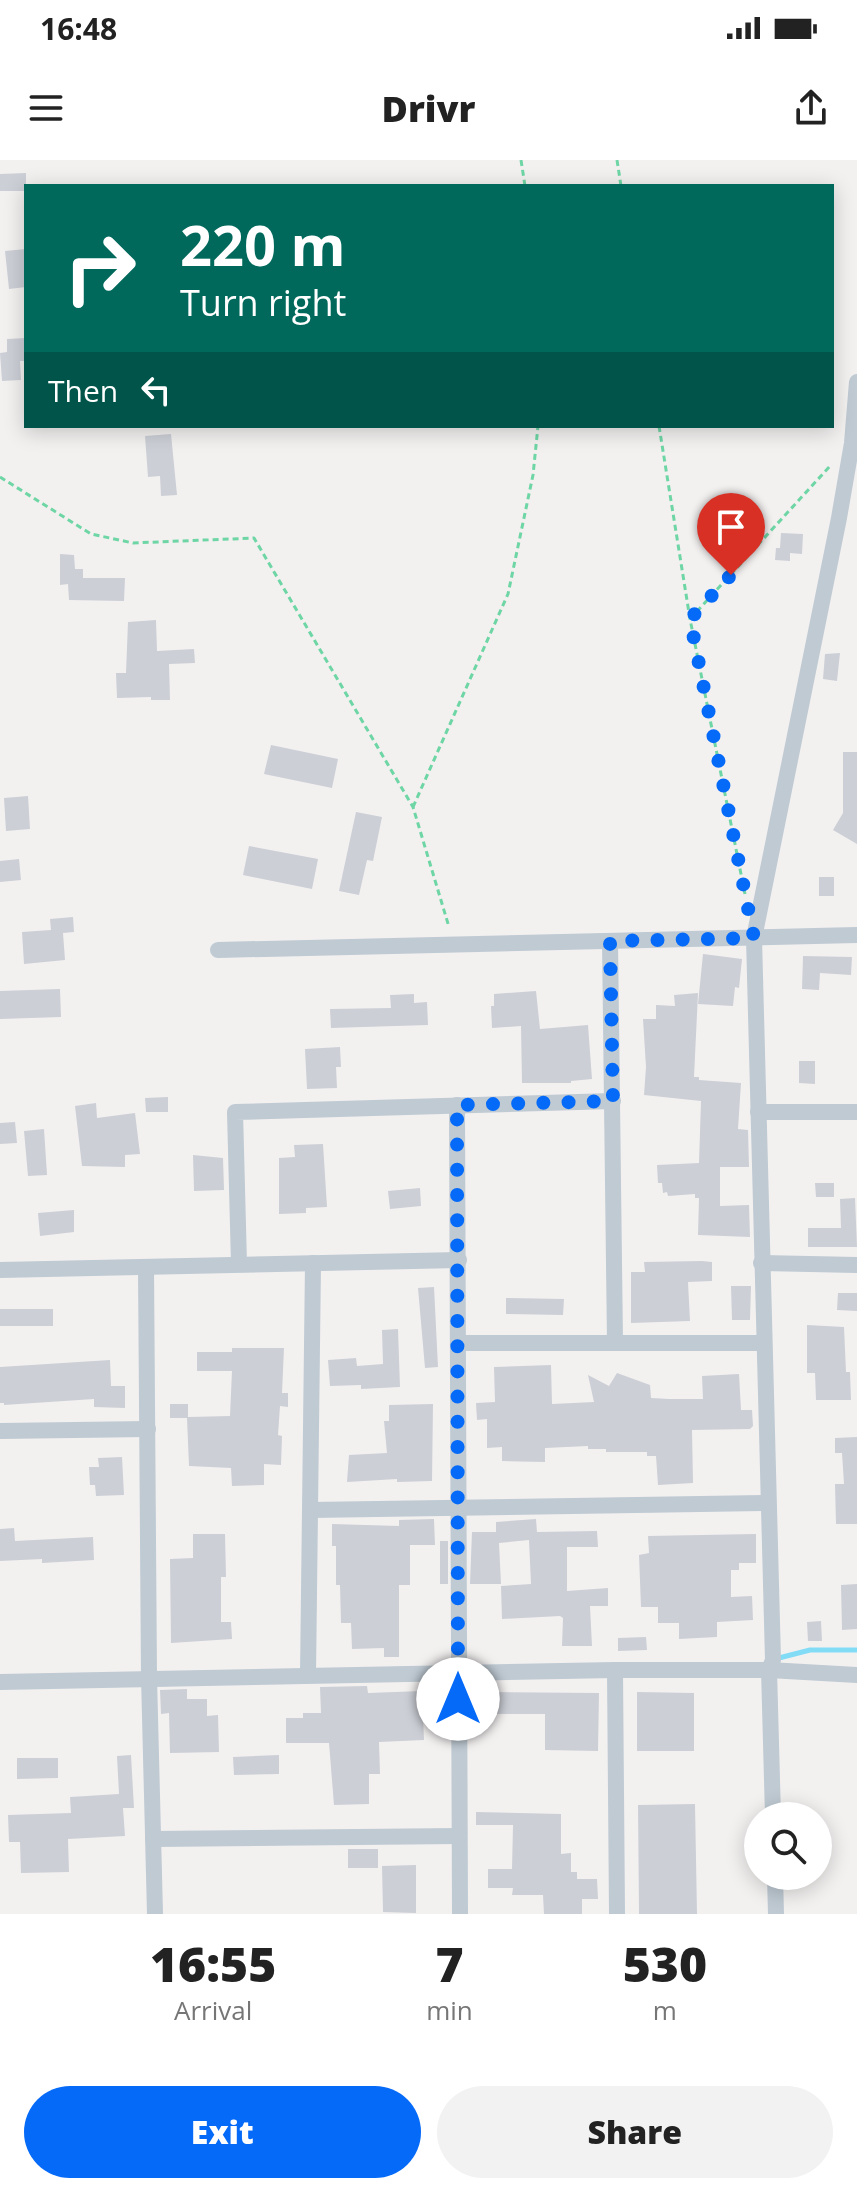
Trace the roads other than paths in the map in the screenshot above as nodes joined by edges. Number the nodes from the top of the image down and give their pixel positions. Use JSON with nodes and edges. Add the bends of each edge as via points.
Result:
{"nodes":[{"id":1,"x":857,"y":382,"type":"edge"},
{"id":2,"x":857,"y":935,"type":"edge"},
{"id":3,"x":754,"y":938,"type":"junction"},
{"id":4,"x":610,"y":941,"type":"junction"},
{"id":5,"x":218,"y":950,"type":"dead end"},
{"id":6,"x":613,"y":1101,"type":"junction"},
{"id":7,"x":457,"y":1105,"type":"junction"},
{"id":8,"x":758,"y":1112,"type":"junction"},
{"id":9,"x":857,"y":1112,"type":"edge"},
{"id":10,"x":459,"y":1260,"type":"junction"},
{"id":11,"x":313,"y":1263,"type":"junction"},
{"id":12,"x":761,"y":1263,"type":"junction"},
{"id":13,"x":239,"y":1264,"type":"junction"},
{"id":14,"x":857,"y":1265,"type":"edge"},
{"id":15,"x":146,"y":1267,"type":"junction"},
{"id":16,"x":0,"y":1270,"type":"edge"},
{"id":17,"x":458,"y":1343,"type":"junction"},
{"id":18,"x":615,"y":1343,"type":"junction"},
{"id":19,"x":763,"y":1343,"type":"junction"},
{"id":20,"x":148,"y":1429,"type":"junction"},
{"id":21,"x":0,"y":1431,"type":"edge"},
{"id":22,"x":767,"y":1503,"type":"junction"},
{"id":23,"x":458,"y":1508,"type":"junction"},
{"id":24,"x":310,"y":1510,"type":"junction"},
{"id":25,"x":615,"y":1670,"type":"junction"},
{"id":26,"x":769,"y":1670,"type":"junction"},
{"id":27,"x":458,"y":1671,"type":"junction"},
{"id":28,"x":308,"y":1675,"type":"junction"},
{"id":29,"x":857,"y":1675,"type":"edge"},
{"id":30,"x":149,"y":1677,"type":"junction"},
{"id":31,"x":0,"y":1682,"type":"edge"},
{"id":32,"x":773,"y":1802,"type":"edge"},
{"id":33,"x":459,"y":1836,"type":"junction"},
{"id":34,"x":153,"y":1839,"type":"junction"},
{"id":35,"x":775,"y":1890,"type":"edge"},
{"id":36,"x":155,"y":1914,"type":"edge"},
{"id":37,"x":460,"y":1914,"type":"edge"},
{"id":38,"x":617,"y":1914,"type":"edge"},
{"id":39,"x":776,"y":1914,"type":"edge"}],
"edges":[{"from":1,"to":3,"type":"street","via":[[839,518]]},
{"from":2,"to":3,"type":"street"},
{"from":3,"to":4,"type":"street"},
{"from":3,"to":8,"type":"street"},
{"from":4,"to":5,"type":"street"},
{"from":4,"to":6,"type":"street"},
{"from":6,"to":7,"type":"street"},
{"from":6,"to":18,"type":"street"},
{"from":7,"to":10,"type":"street"},
{"from":7,"to":13,"type":"street","via":[[235,1112]]},
{"from":8,"to":9,"type":"street"},
{"from":8,"to":12,"type":"street"},
{"from":10,"to":11,"type":"street"},
{"from":10,"to":17,"type":"street"},
{"from":11,"to":13,"type":"street"},
{"from":11,"to":24,"type":"street"},
{"from":12,"to":14,"type":"street"},
{"from":12,"to":19,"type":"street"},
{"from":13,"to":15,"type":"street"},
{"from":15,"to":16,"type":"street"},
{"from":15,"to":20,"type":"street"},
{"from":17,"to":18,"type":"street"},
{"from":17,"to":23,"type":"street"},
{"from":18,"to":19,"type":"street"},
{"from":19,"to":22,"type":"street"},
{"from":20,"to":21,"type":"street"},
{"from":20,"to":30,"type":"street"},
{"from":22,"to":23,"type":"street"},
{"from":22,"to":26,"type":"street","via":[[773,1660]]},
{"from":23,"to":24,"type":"street"},
{"from":23,"to":27,"type":"street"},
{"from":24,"to":28,"type":"street"},
{"from":25,"to":26,"type":"street"},
{"from":25,"to":27,"type":"street"},
{"from":25,"to":38,"type":"street"},
{"from":26,"to":29,"type":"street"},
{"from":26,"to":32,"type":"street"},
{"from":27,"to":28,"type":"street"},
{"from":27,"to":33,"type":"street"},
{"from":28,"to":30,"type":"street"},
{"from":30,"to":31,"type":"street"},
{"from":30,"to":34,"type":"street"},
{"from":33,"to":34,"type":"street"},
{"from":33,"to":37,"type":"street"},
{"from":34,"to":36,"type":"street"},
{"from":35,"to":39,"type":"street"}]}
